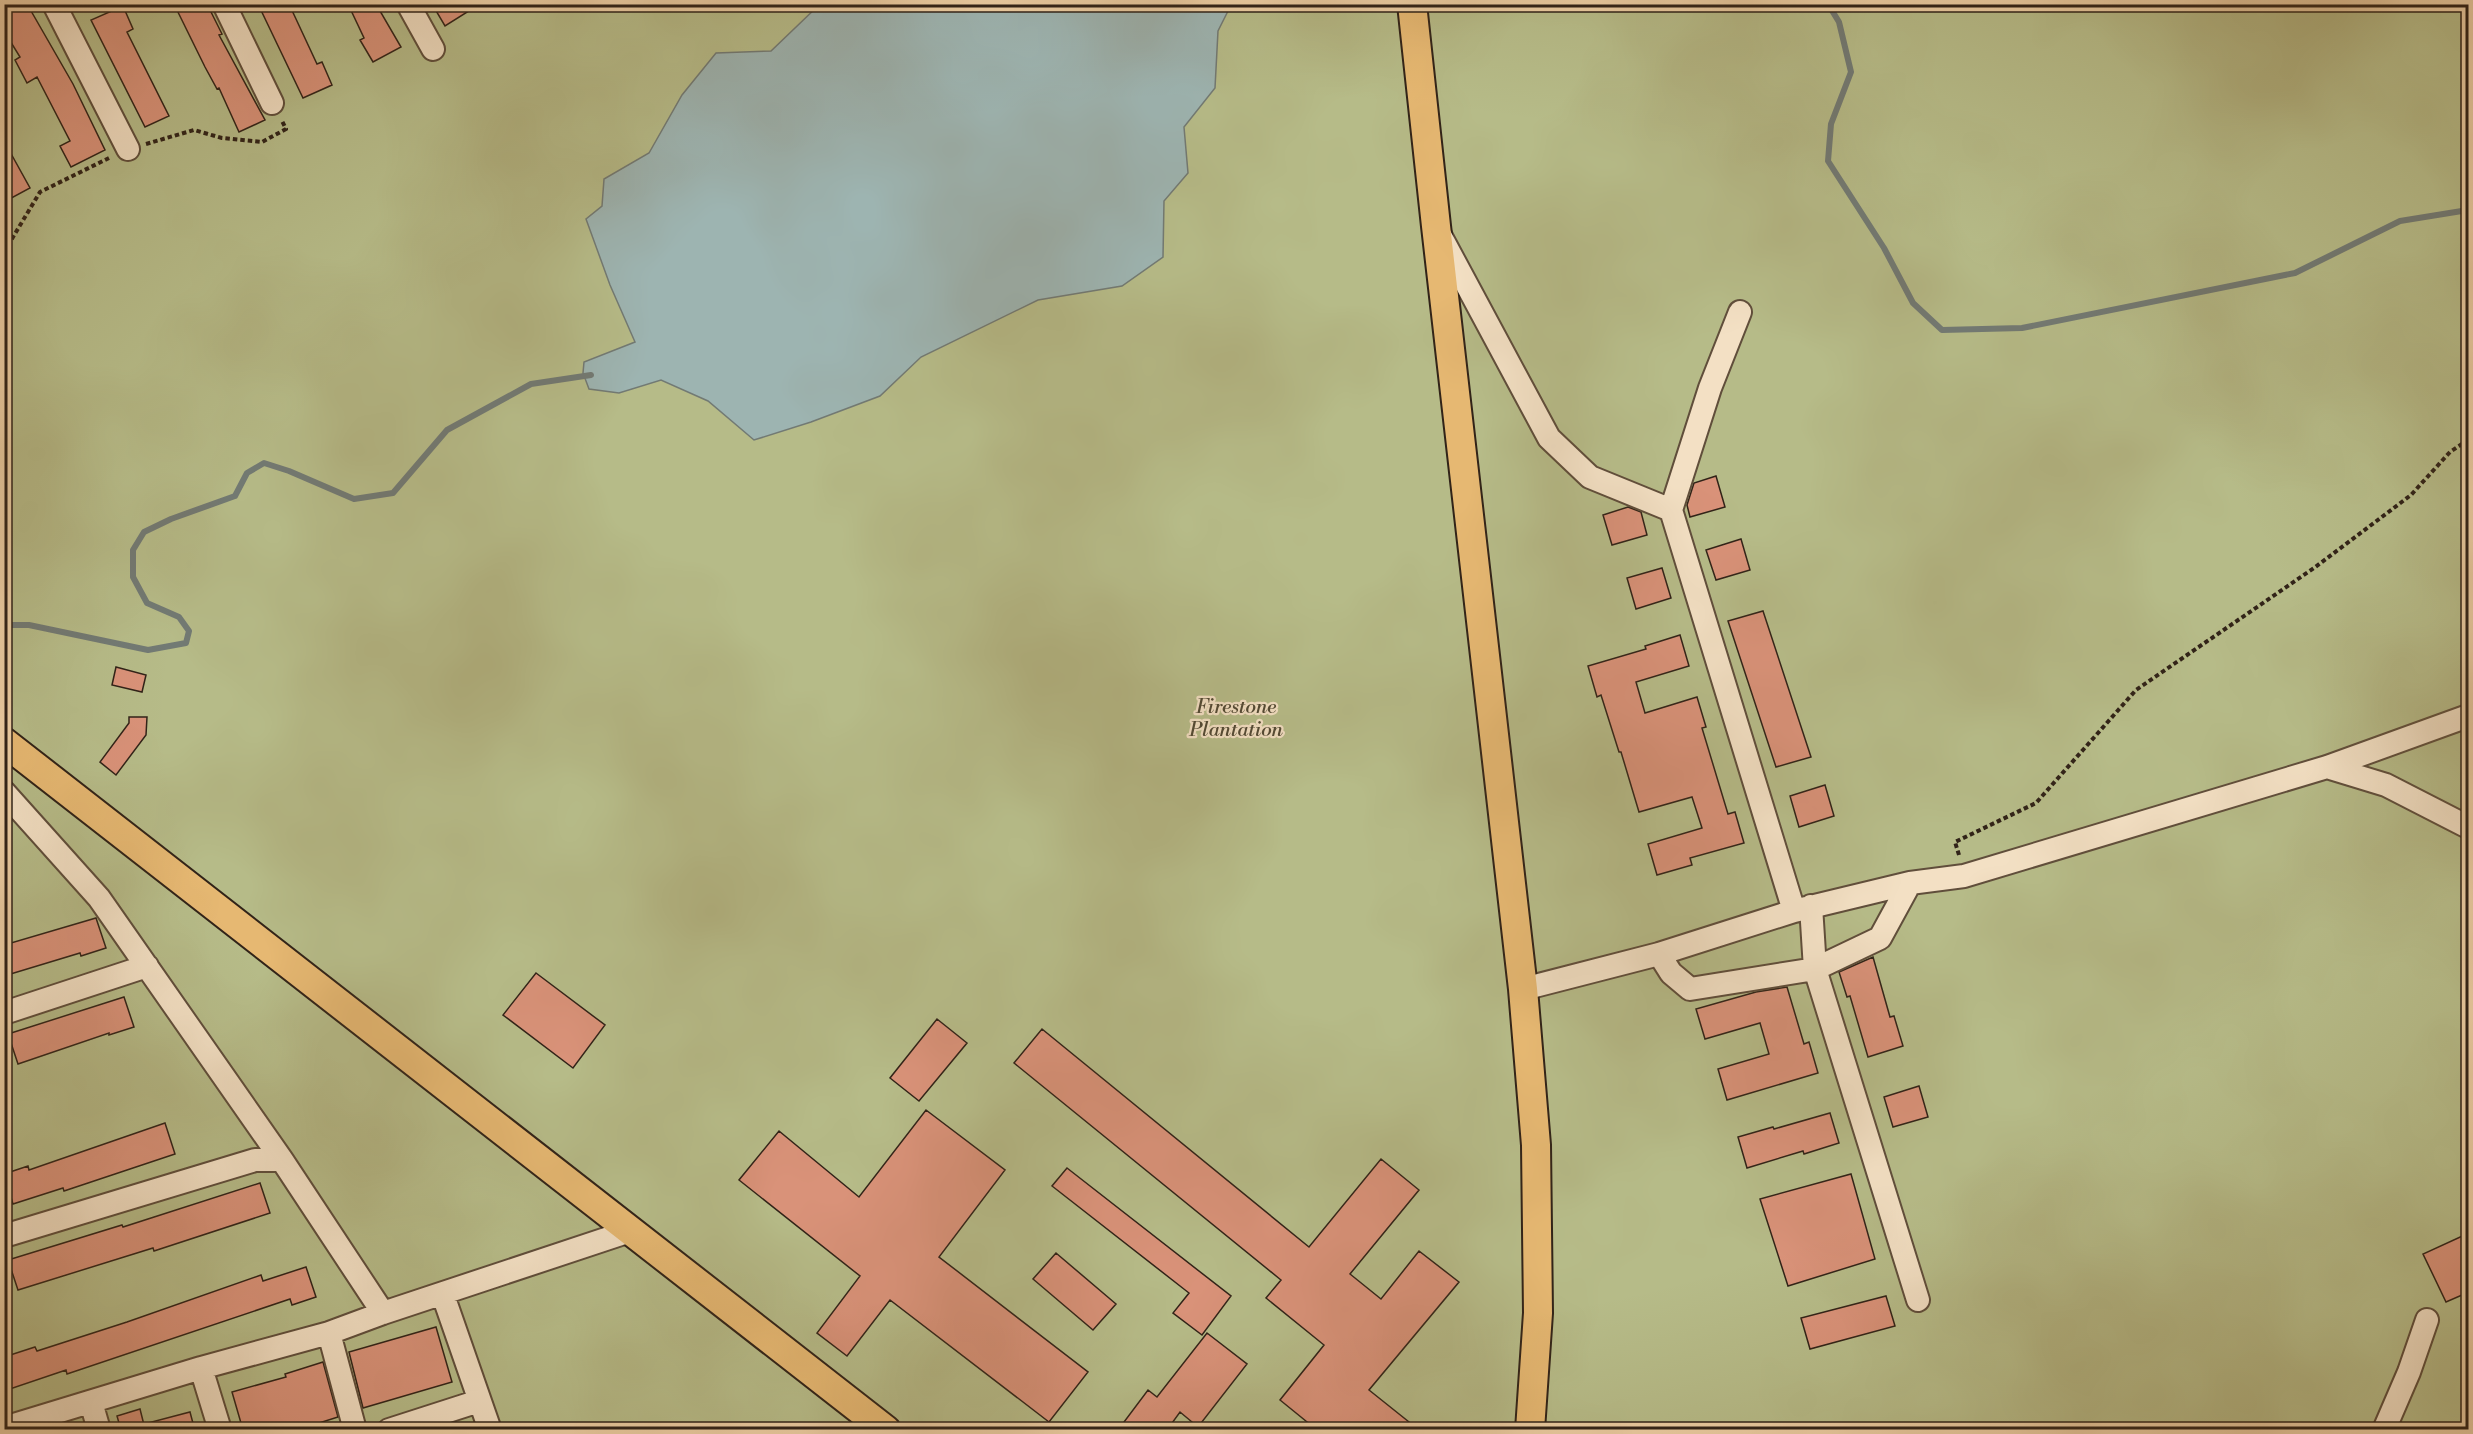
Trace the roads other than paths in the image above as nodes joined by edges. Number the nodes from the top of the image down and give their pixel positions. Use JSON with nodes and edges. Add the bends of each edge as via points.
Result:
{"nodes":[{"id":1,"x":54,"y":4,"type":"edge"},
{"id":2,"x":224,"y":4,"type":"edge"},
{"id":3,"x":408,"y":4,"type":"edge"},
{"id":4,"x":1413,"y":4,"type":"edge"},
{"id":5,"x":433,"y":49,"type":"dead end"},
{"id":6,"x":272,"y":103,"type":"dead end"},
{"id":7,"x":128,"y":149,"type":"dead end"},
{"id":8,"x":1436,"y":226,"type":"junction"},
{"id":9,"x":1740,"y":312,"type":"dead end"},
{"id":10,"x":1671,"y":510,"type":"junction"},
{"id":11,"x":2469,"y":716,"type":"edge"},
{"id":12,"x":4,"y":742,"type":"edge"},
{"id":13,"x":2327,"y":767,"type":"junction"},
{"id":14,"x":4,"y":792,"type":"edge"},
{"id":15,"x":2469,"y":827,"type":"edge"},
{"id":16,"x":1910,"y":883,"type":"junction"},
{"id":17,"x":1803,"y":908,"type":"junction"},
{"id":18,"x":1659,"y":954,"type":"junction"},
{"id":19,"x":147,"y":966,"type":"junction"},
{"id":20,"x":1815,"y":969,"type":"junction"},
{"id":21,"x":1523,"y":989,"type":"junction"},
{"id":22,"x":4,"y":1013,"type":"edge"},
{"id":23,"x":282,"y":1160,"type":"junction"},
{"id":24,"x":633,"y":1230,"type":"junction"},
{"id":25,"x":4,"y":1236,"type":"edge"},
{"id":26,"x":443,"y":1295,"type":"junction"},
{"id":27,"x":1918,"y":1300,"type":"dead end"},
{"id":28,"x":383,"y":1313,"type":"junction"},
{"id":29,"x":2427,"y":1320,"type":"dead end"},
{"id":30,"x":329,"y":1334,"type":"junction"},
{"id":31,"x":201,"y":1368,"type":"junction"},
{"id":32,"x":479,"y":1401,"type":"junction"},
{"id":33,"x":91,"y":1402,"type":"junction"},
{"id":34,"x":4,"y":1428,"type":"edge"},
{"id":35,"x":99,"y":1430,"type":"edge"},
{"id":36,"x":220,"y":1430,"type":"edge"},
{"id":37,"x":355,"y":1430,"type":"edge"},
{"id":38,"x":389,"y":1430,"type":"edge"},
{"id":39,"x":490,"y":1430,"type":"edge"},
{"id":40,"x":886,"y":1430,"type":"edge"},
{"id":41,"x":1530,"y":1430,"type":"edge"},
{"id":42,"x":2384,"y":1430,"type":"edge"}],
"edges":[{"from":1,"to":7,"type":"street"},
{"from":2,"to":6,"type":"street"},
{"from":3,"to":5,"type":"street"},
{"from":4,"to":8,"type":"main road"},
{"from":8,"to":10,"type":"street","via":[[1549,438],[1590,477]]},
{"from":8,"to":21,"type":"main road"},
{"from":9,"to":10,"type":"street","via":[[1710,388]]},
{"from":10,"to":17,"type":"street"},
{"from":11,"to":13,"type":"street"},
{"from":12,"to":24,"type":"main road"},
{"from":13,"to":15,"type":"street","via":[[2386,785]]},
{"from":13,"to":16,"type":"street","via":[[1964,876]]},
{"from":14,"to":19,"type":"street","via":[[99,898]]},
{"from":16,"to":17,"type":"street"},
{"from":16,"to":20,"type":"street","via":[[1880,938]]},
{"from":17,"to":18,"type":"street"},
{"from":17,"to":20,"type":"street"},
{"from":18,"to":20,"type":"street","via":[[1671,973],[1690,988]]},
{"from":18,"to":21,"type":"street"},
{"from":19,"to":22,"type":"street"},
{"from":19,"to":23,"type":"street"},
{"from":20,"to":27,"type":"street"},
{"from":21,"to":41,"type":"main road","via":[[1536,1145],[1538,1313]]},
{"from":23,"to":25,"type":"street","via":[[255,1160]]},
{"from":23,"to":28,"type":"street"},
{"from":24,"to":26,"type":"street"},
{"from":24,"to":40,"type":"main road"},
{"from":26,"to":28,"type":"street"},
{"from":26,"to":32,"type":"street"},
{"from":28,"to":30,"type":"street"},
{"from":29,"to":42,"type":"street"},
{"from":30,"to":31,"type":"street"},
{"from":30,"to":37,"type":"street"},
{"from":31,"to":33,"type":"street"},
{"from":31,"to":36,"type":"street"},
{"from":32,"to":38,"type":"street"},
{"from":32,"to":39,"type":"street"},
{"from":33,"to":34,"type":"street"},
{"from":33,"to":35,"type":"street"}]}
